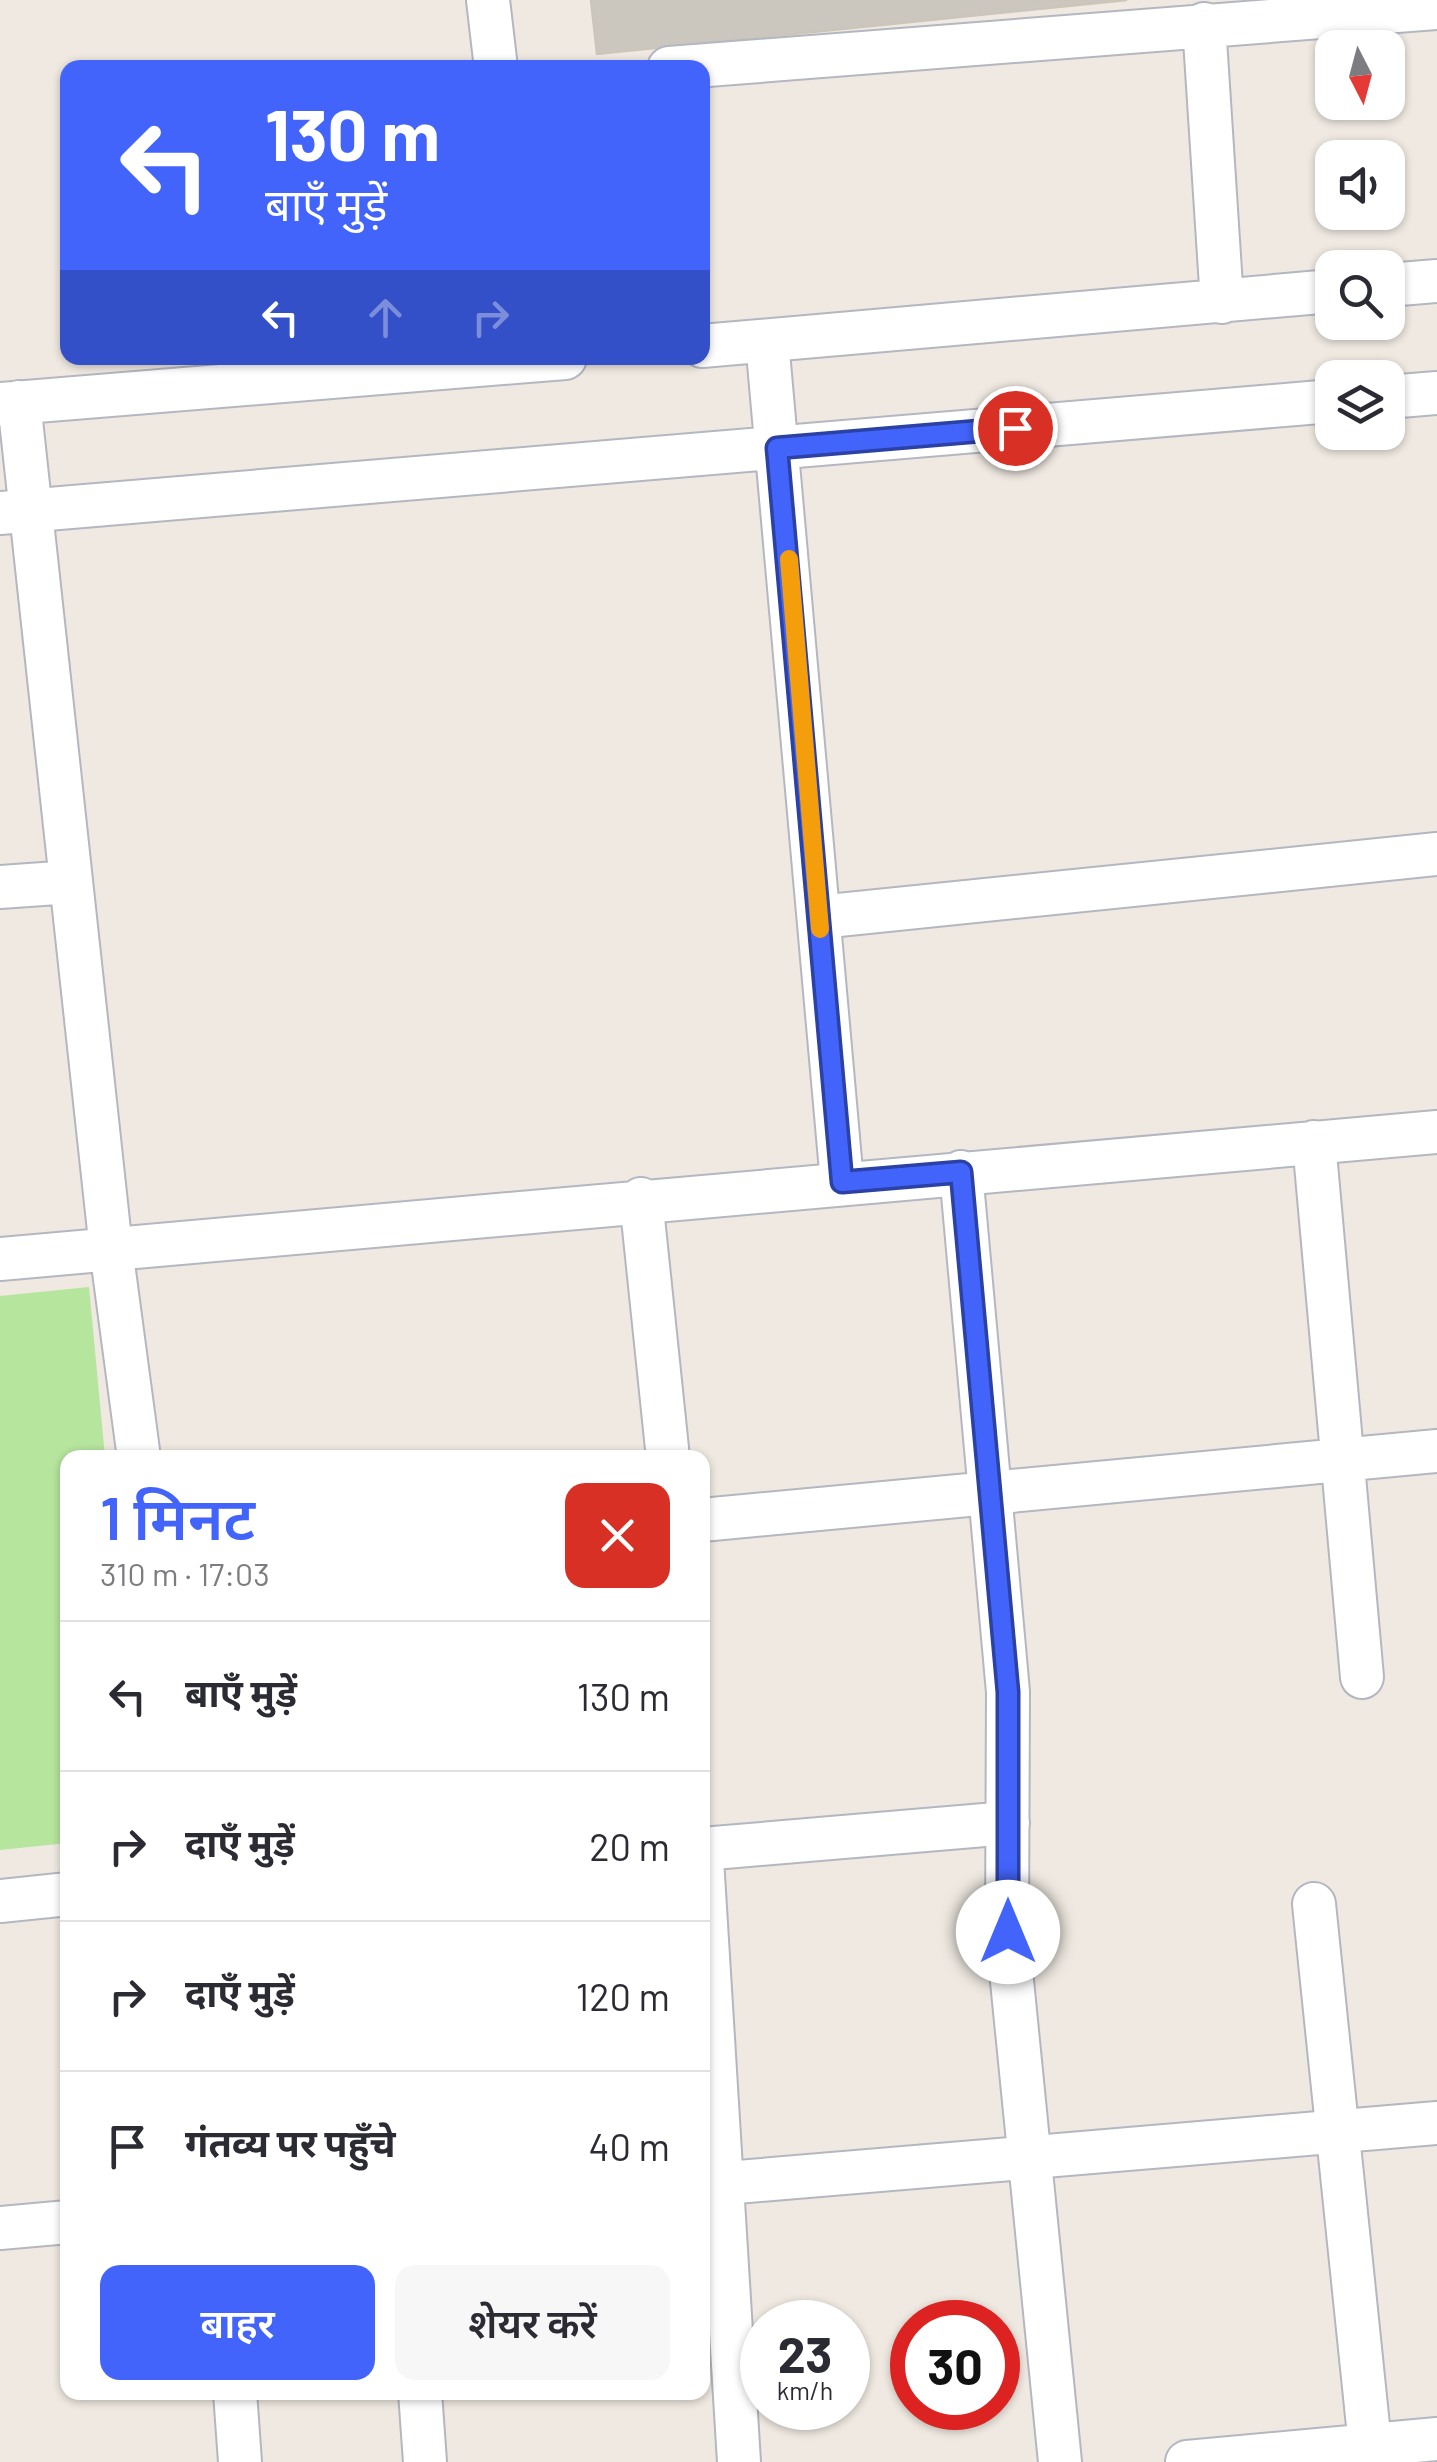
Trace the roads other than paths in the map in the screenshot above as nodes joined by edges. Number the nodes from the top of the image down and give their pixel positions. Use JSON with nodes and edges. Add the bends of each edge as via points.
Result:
{"nodes":[{"id":1,"x":488,"y":0,"type":"edge"},
{"id":2,"x":1437,"y":8,"type":"edge"},
{"id":3,"x":1204,"y":24,"type":"junction"},
{"id":4,"x":495,"y":60,"type":"edge"},
{"id":5,"x":710,"y":65,"type":"edge"},
{"id":6,"x":1437,"y":280,"type":"edge"},
{"id":7,"x":1405,"y":284,"type":"edge"},
{"id":8,"x":1315,"y":293,"type":"edge"},
{"id":9,"x":1222,"y":302,"type":"junction"},
{"id":10,"x":768,"y":341,"type":"junction"},
{"id":11,"x":710,"y":345,"type":"edge"},
{"id":12,"x":458,"y":365,"type":"edge"},
{"id":13,"x":1437,"y":392,"type":"edge"},
{"id":14,"x":1405,"y":395,"type":"edge"},
{"id":15,"x":1315,"y":402,"type":"edge"},
{"id":16,"x":10,"y":403,"type":"edge"},
{"id":17,"x":777,"y":448,"type":"junction"},
{"id":18,"x":15,"y":511,"type":"edge"},
{"id":19,"x":1437,"y":854,"type":"edge"},
{"id":20,"x":71,"y":882,"type":"junction"},
{"id":21,"x":0,"y":887,"type":"edge"},
{"id":22,"x":819,"y":918,"type":"junction"},
{"id":23,"x":1437,"y":1132,"type":"edge"},
{"id":24,"x":1314,"y":1142,"type":"junction"},
{"id":25,"x":961,"y":1172,"type":"junction"},
{"id":26,"x":842,"y":1182,"type":"junction"},
{"id":27,"x":642,"y":1199,"type":"junction"},
{"id":28,"x":111,"y":1249,"type":"junction"},
{"id":29,"x":0,"y":1258,"type":"edge"},
{"id":30,"x":138,"y":1450,"type":"edge"},
{"id":31,"x":667,"y":1450,"type":"edge"},
{"id":32,"x":1437,"y":1451,"type":"edge"},
{"id":33,"x":1343,"y":1460,"type":"junction"},
{"id":34,"x":990,"y":1492,"type":"junction"},
{"id":35,"x":710,"y":1519,"type":"edge"},
{"id":36,"x":1362,"y":1677,"type":"dead end"},
{"id":37,"x":1008,"y":1824,"type":"junction"},
{"id":38,"x":710,"y":1848,"type":"edge"},
{"id":39,"x":60,"y":1895,"type":"edge"},
{"id":40,"x":0,"y":1901,"type":"edge"},
{"id":41,"x":1314,"y":1904,"type":"dead end"},
{"id":42,"x":710,"y":2108,"type":"edge"},
{"id":43,"x":1437,"y":2123,"type":"edge"},
{"id":44,"x":1338,"y":2131,"type":"junction"},
{"id":45,"x":1030,"y":2157,"type":"junction"},
{"id":46,"x":712,"y":2184,"type":"edge"},
{"id":47,"x":60,"y":2223,"type":"edge"},
{"id":48,"x":0,"y":2228,"type":"edge"},
{"id":49,"x":236,"y":2400,"type":"edge"},
{"id":50,"x":421,"y":2400,"type":"edge"},
{"id":51,"x":1437,"y":2439,"type":"edge"},
{"id":52,"x":1370,"y":2445,"type":"junction"},
{"id":53,"x":240,"y":2462,"type":"edge"},
{"id":54,"x":425,"y":2462,"type":"edge"},
{"id":55,"x":738,"y":2462,"type":"edge"},
{"id":56,"x":1060,"y":2462,"type":"edge"},
{"id":57,"x":1187,"y":2462,"type":"edge"}],
"edges":[{"from":1,"to":4,"type":"street"},
{"from":2,"to":3,"type":"street"},
{"from":3,"to":5,"type":"street"},
{"from":3,"to":9,"type":"street"},
{"from":6,"to":7,"type":"street"},
{"from":8,"to":9,"type":"street"},
{"from":9,"to":10,"type":"street"},
{"from":10,"to":11,"type":"street"},
{"from":10,"to":17,"type":"street"},
{"from":12,"to":16,"type":"street"},
{"from":13,"to":14,"type":"street"},
{"from":15,"to":17,"type":"street"},
{"from":16,"to":18,"type":"street"},
{"from":17,"to":18,"type":"street"},
{"from":17,"to":22,"type":"street"},
{"from":18,"to":20,"type":"street"},
{"from":19,"to":22,"type":"street"},
{"from":20,"to":21,"type":"street"},
{"from":20,"to":28,"type":"street"},
{"from":22,"to":26,"type":"street"},
{"from":23,"to":24,"type":"street"},
{"from":24,"to":25,"type":"street"},
{"from":24,"to":33,"type":"street"},
{"from":25,"to":26,"type":"street"},
{"from":25,"to":34,"type":"street"},
{"from":26,"to":27,"type":"street"},
{"from":27,"to":28,"type":"street"},
{"from":27,"to":31,"type":"street"},
{"from":28,"to":29,"type":"street"},
{"from":28,"to":30,"type":"street"},
{"from":32,"to":33,"type":"street"},
{"from":33,"to":34,"type":"street"},
{"from":33,"to":36,"type":"street"},
{"from":34,"to":35,"type":"street"},
{"from":34,"to":37,"type":"street","via":[[1008,1692]]},
{"from":37,"to":38,"type":"street"},
{"from":37,"to":45,"type":"street","via":[[1008,1932]]},
{"from":39,"to":40,"type":"street"},
{"from":41,"to":44,"type":"street"},
{"from":42,"to":46,"type":"street"},
{"from":43,"to":44,"type":"street"},
{"from":44,"to":45,"type":"street"},
{"from":44,"to":52,"type":"street"},
{"from":45,"to":46,"type":"street"},
{"from":45,"to":56,"type":"street"},
{"from":46,"to":55,"type":"street"},
{"from":47,"to":48,"type":"street"},
{"from":49,"to":53,"type":"street"},
{"from":50,"to":54,"type":"street"},
{"from":51,"to":52,"type":"street"},
{"from":52,"to":57,"type":"street"}]}
